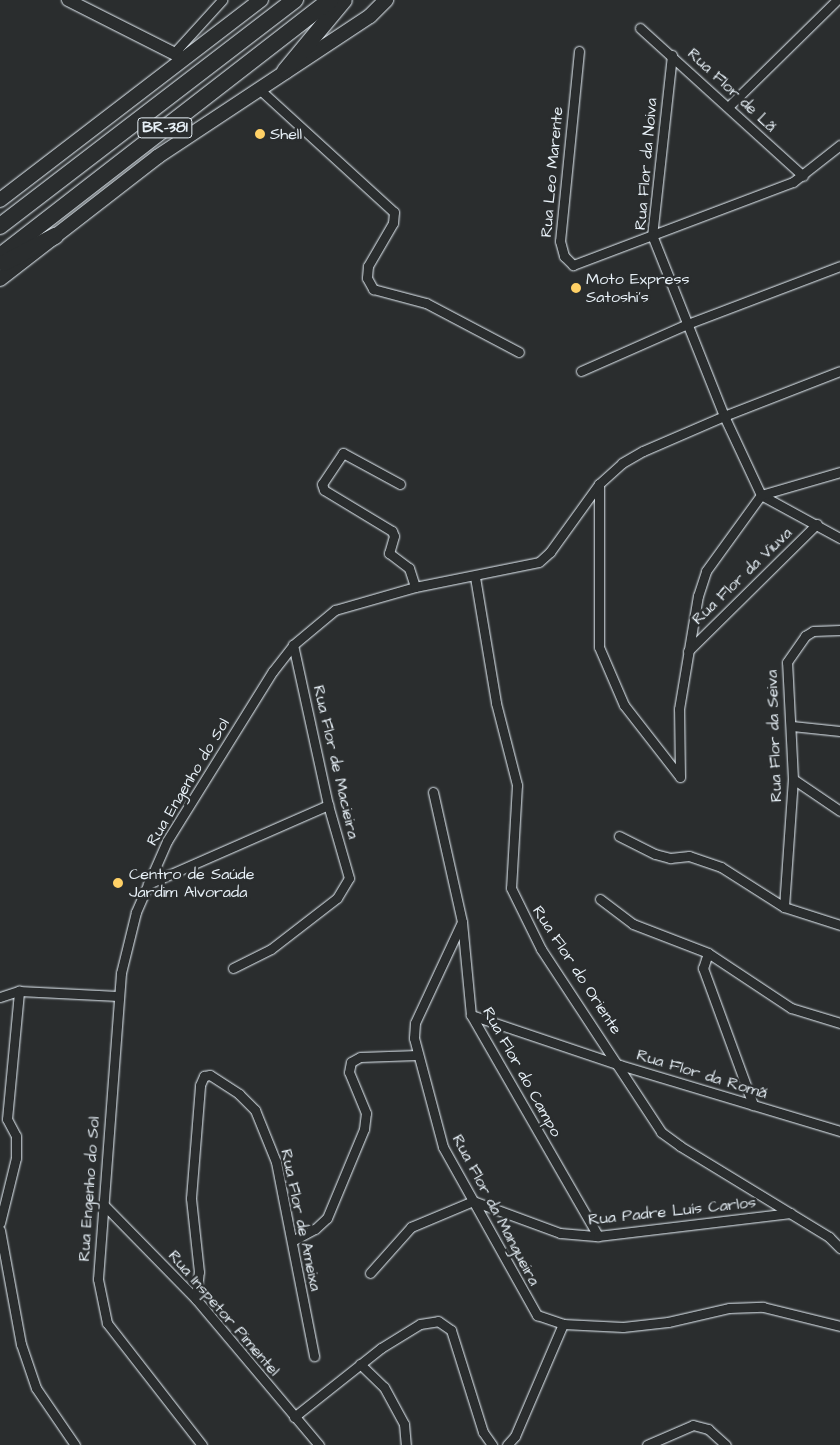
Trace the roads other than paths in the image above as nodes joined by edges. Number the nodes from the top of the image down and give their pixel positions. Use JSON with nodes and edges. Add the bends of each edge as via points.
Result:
{"nodes":[{"id":1,"x":68,"y":0,"type":"edge"},
{"id":2,"x":222,"y":0,"type":"edge"},
{"id":3,"x":261,"y":0,"type":"edge"},
{"id":4,"x":295,"y":0,"type":"edge"},
{"id":5,"x":330,"y":0,"type":"edge"},
{"id":6,"x":344,"y":0,"type":"edge"},
{"id":7,"x":386,"y":0,"type":"edge"},
{"id":8,"x":837,"y":0,"type":"edge"},
{"id":9,"x":640,"y":28,"type":"dead end"},
{"id":10,"x":579,"y":51,"type":"dead end"},
{"id":11,"x":672,"y":55,"type":"junction"},
{"id":12,"x":179,"y":56,"type":"junction"},
{"id":13,"x":285,"y":71,"type":"junction"},
{"id":14,"x":258,"y":88,"type":"junction"},
{"id":15,"x":728,"y":107,"type":"junction"},
{"id":16,"x":840,"y":145,"type":"edge"},
{"id":17,"x":803,"y":176,"type":"junction"},
{"id":18,"x":0,"y":200,"type":"edge"},
{"id":19,"x":0,"y":226,"type":"edge"},
{"id":20,"x":55,"y":236,"type":"junction"},
{"id":21,"x":652,"y":236,"type":"junction"},
{"id":22,"x":0,"y":256,"type":"edge"},
{"id":23,"x":0,"y":265,"type":"edge"},
{"id":24,"x":840,"y":266,"type":"edge"},
{"id":25,"x":0,"y":279,"type":"edge"},
{"id":26,"x":690,"y":322,"type":"junction"},
{"id":27,"x":519,"y":352,"type":"dead end"},
{"id":28,"x":581,"y":371,"type":"dead end"},
{"id":29,"x":840,"y":371,"type":"edge"},
{"id":30,"x":724,"y":416,"type":"junction"},
{"id":31,"x":840,"y":472,"type":"edge"},
{"id":32,"x":400,"y":484,"type":"dead end"},
{"id":33,"x":599,"y":484,"type":"junction"},
{"id":34,"x":761,"y":495,"type":"junction"},
{"id":35,"x":817,"y":524,"type":"junction"},
{"id":36,"x":840,"y":538,"type":"edge"},
{"id":37,"x":474,"y":577,"type":"junction"},
{"id":38,"x":415,"y":587,"type":"junction"},
{"id":39,"x":840,"y":630,"type":"edge"},
{"id":40,"x":293,"y":645,"type":"junction"},
{"id":41,"x":688,"y":651,"type":"junction"},
{"id":42,"x":792,"y":726,"type":"junction"},
{"id":43,"x":840,"y":731,"type":"edge"},
{"id":44,"x":793,"y":779,"type":"junction"},
{"id":45,"x":433,"y":792,"type":"dead end"},
{"id":46,"x":328,"y":805,"type":"junction"},
{"id":47,"x":840,"y":811,"type":"edge"},
{"id":48,"x":619,"y":836,"type":"dead end"},
{"id":49,"x":148,"y":884,"type":"junction"},
{"id":50,"x":600,"y":900,"type":"dead end"},
{"id":51,"x":784,"y":908,"type":"junction"},
{"id":52,"x":462,"y":922,"type":"junction"},
{"id":53,"x":840,"y":925,"type":"edge"},
{"id":54,"x":708,"y":954,"type":"junction"},
{"id":55,"x":233,"y":968,"type":"dead end"},
{"id":56,"x":19,"y":990,"type":"junction"},
{"id":57,"x":118,"y":996,"type":"junction"},
{"id":58,"x":0,"y":997,"type":"edge"},
{"id":59,"x":471,"y":1015,"type":"junction"},
{"id":60,"x":840,"y":1023,"type":"edge"},
{"id":61,"x":418,"y":1056,"type":"junction"},
{"id":62,"x":620,"y":1065,"type":"junction"},
{"id":63,"x":753,"y":1105,"type":"junction"},
{"id":64,"x":3,"y":1117,"type":"edge"},
{"id":65,"x":840,"y":1131,"type":"edge"},
{"id":66,"x":473,"y":1201,"type":"junction"},
{"id":67,"x":103,"y":1204,"type":"junction"},
{"id":68,"x":791,"y":1213,"type":"junction"},
{"id":69,"x":0,"y":1223,"type":"edge"},
{"id":70,"x":0,"y":1230,"type":"edge"},
{"id":71,"x":598,"y":1236,"type":"junction"},
{"id":72,"x":840,"y":1236,"type":"edge"},
{"id":73,"x":829,"y":1237,"type":"junction"},
{"id":74,"x":292,"y":1241,"type":"junction"},
{"id":75,"x":840,"y":1248,"type":"edge"},
{"id":76,"x":370,"y":1273,"type":"dead end"},
{"id":77,"x":196,"y":1299,"type":"junction"},
{"id":78,"x":563,"y":1324,"type":"junction"},
{"id":79,"x":840,"y":1326,"type":"edge"},
{"id":80,"x":314,"y":1356,"type":"dead end"},
{"id":81,"x":360,"y":1364,"type":"junction"},
{"id":82,"x":294,"y":1416,"type":"junction"},
{"id":83,"x":75,"y":1445,"type":"edge"},
{"id":84,"x":202,"y":1445,"type":"edge"},
{"id":85,"x":319,"y":1445,"type":"edge"},
{"id":86,"x":406,"y":1445,"type":"edge"},
{"id":87,"x":492,"y":1445,"type":"edge"},
{"id":88,"x":507,"y":1445,"type":"edge"},
{"id":89,"x":647,"y":1445,"type":"edge"},
{"id":90,"x":726,"y":1445,"type":"edge"}],
"edges":[{"from":1,"to":12,"type":"street"},
{"from":2,"to":12,"type":"street"},
{"from":3,"to":12,"type":"main road"},
{"from":4,"to":19,"type":"highway","number":"BR-381"},
{"from":5,"to":22,"type":"highway","number":"BR-381"},
{"from":6,"to":13,"type":"highway"},
{"from":7,"to":13,"type":"main road","via":[[370,16]]},
{"from":8,"to":15,"type":"street"},
{"from":9,"to":11,"type":"street","name":"Rua Flor de Lã"},
{"from":10,"to":21,"type":"street","name":"Rua Leo Marente","via":[[560,249],[566,260],[578,265]]},
{"from":11,"to":15,"type":"street","name":"Rua Flor de Lã"},
{"from":11,"to":21,"type":"street","name":"Rua Flor da Noiva"},
{"from":12,"to":18,"type":"main road"},
{"from":13,"to":14,"type":"main road"},
{"from":14,"to":20,"type":"main road","via":[[157,157]]},
{"from":14,"to":27,"type":"street","via":[[394,212],[393,224],[368,266],[367,278],[373,289],[426,303]]},
{"from":15,"to":17,"type":"street","name":"Rua Flor de Lã"},
{"from":16,"to":17,"type":"street","name":"Rua Leo Marente"},
{"from":17,"to":21,"type":"street","name":"Rua Leo Marente"},
{"from":20,"to":23,"type":"highway"},
{"from":20,"to":25,"type":"main road"},
{"from":21,"to":26,"type":"street","name":"Rua Flor da Noiva"},
{"from":24,"to":26,"type":"street"},
{"from":26,"to":28,"type":"street"},
{"from":26,"to":30,"type":"street","name":"Rua Flor da Noiva"},
{"from":29,"to":30,"type":"street","name":"Rua Engenho do Sol"},
{"from":30,"to":33,"type":"street","name":"Rua Engenho do Sol","via":[[644,450]]},
{"from":30,"to":34,"type":"street","name":"Rua Flor da Noiva"},
{"from":31,"to":34,"type":"street"},
{"from":32,"to":38,"type":"street","via":[[343,453],[322,484],[324,490],[392,531],[394,536],[389,553],[409,568]]},
{"from":33,"to":37,"type":"street","name":"Rua Engenho do Sol","via":[[544,558]]},
{"from":33,"to":41,"type":"street","via":[[599,647],[624,706],[680,776],[679,709]]},
{"from":34,"to":35,"type":"street"},
{"from":34,"to":41,"type":"street","via":[[706,572]]},
{"from":35,"to":36,"type":"street"},
{"from":35,"to":41,"type":"street","name":"Rua Flor da Viuva"},
{"from":37,"to":38,"type":"street","name":"Rua Engenho do Sol"},
{"from":37,"to":62,"type":"street","name":"Rua Flor do Oriente","via":[[496,703],[517,785],[510,888],[541,949]]},
{"from":38,"to":40,"type":"street","name":"Rua Engenho do Sol","via":[[335,610]]},
{"from":39,"to":42,"type":"street","name":"Rua Flor da Seiva","via":[[813,631],[791,652],[786,672]]},
{"from":40,"to":46,"type":"street","name":"Rua Flor de Macieira"},
{"from":40,"to":49,"type":"street","name":"Rua Engenho do Sol","via":[[273,671],[167,841]]},
{"from":42,"to":43,"type":"street"},
{"from":42,"to":44,"type":"street","name":"Rua Flor da Seiva"},
{"from":44,"to":47,"type":"street"},
{"from":44,"to":51,"type":"street","name":"Rua Flor da Seiva"},
{"from":45,"to":52,"type":"street","name":"Rua Flor do Campo"},
{"from":46,"to":49,"type":"street"},
{"from":46,"to":55,"type":"street","name":"Rua Flor de Macieira","via":[[349,874],[347,885],[337,898],[271,948]]},
{"from":48,"to":51,"type":"street","via":[[655,854],[670,858],[689,856],[721,867]]},
{"from":49,"to":57,"type":"street","name":"Rua Engenho do Sol","via":[[126,943]]},
{"from":50,"to":54,"type":"street","via":[[633,924]]},
{"from":51,"to":53,"type":"street"},
{"from":52,"to":59,"type":"street","name":"Rua Flor do Campo"},
{"from":52,"to":61,"type":"street","name":"Rua Flor da Mangueira","via":[[416,1023],[414,1038]]},
{"from":54,"to":60,"type":"street","via":[[791,1008]]},
{"from":54,"to":63,"type":"street","via":[[703,968]]},
{"from":56,"to":57,"type":"street"},
{"from":56,"to":58,"type":"street"},
{"from":56,"to":64,"type":"street"},
{"from":57,"to":67,"type":"street","name":"Rua Engenho do Sol"},
{"from":59,"to":62,"type":"street","name":"Rua Flor da Romã"},
{"from":59,"to":71,"type":"street","name":"Rua Flor do Campo"},
{"from":61,"to":66,"type":"street","name":"Rua Flor da Mangueira","via":[[443,1146]]},
{"from":61,"to":74,"type":"street","via":[[360,1057],[351,1062],[349,1072],[366,1113],[364,1129],[327,1218],[315,1229]]},
{"from":62,"to":63,"type":"street","name":"Rua Flor da Romã"},
{"from":62,"to":68,"type":"street","name":"Rua Flor do Oriente","via":[[661,1132]]},
{"from":63,"to":65,"type":"street","name":"Rua Flor da Romã"},
{"from":64,"to":69,"type":"street","via":[[16,1136],[16,1158]]},
{"from":66,"to":71,"type":"street","name":"Rua Padre Luís Carlos","via":[[552,1231]]},
{"from":66,"to":76,"type":"street","via":[[411,1227]]},
{"from":66,"to":78,"type":"street","name":"Rua Flor da Mangueira","via":[[537,1315]]},
{"from":67,"to":77,"type":"street","name":"Rua Inspetor Pimentel"},
{"from":67,"to":84,"type":"street","name":"Rua Engenho do Sol","via":[[98,1279],[107,1323]]},
{"from":68,"to":71,"type":"street","name":"Rua Padre Luís Carlos"},
{"from":68,"to":73,"type":"street","name":"Rua Flor do Oriente"},
{"from":70,"to":83,"type":"street","via":[[21,1344],[36,1388]]},
{"from":72,"to":73,"type":"street"},
{"from":73,"to":75,"type":"street","name":"Rua Flor do Oriente"},
{"from":74,"to":77,"type":"street","name":"Rua Flor de Ameixa","via":[[276,1162],[255,1110],[219,1080],[204,1076],[200,1085],[191,1198],[199,1272]]},
{"from":74,"to":80,"type":"street","name":"Rua Flor de Ameixa"},
{"from":77,"to":82,"type":"street","name":"Rua Inspetor Pimentel"},
{"from":78,"to":79,"type":"street","via":[[622,1327],[668,1322],[730,1308],[763,1307]]},
{"from":78,"to":88,"type":"street","via":[[515,1436]]},
{"from":81,"to":82,"type":"street"},
{"from":81,"to":86,"type":"street","via":[[384,1387],[404,1424]]},
{"from":81,"to":87,"type":"street","via":[[420,1324],[431,1321],[446,1324],[451,1330],[483,1432]]},
{"from":82,"to":85,"type":"street","name":"Rua Inspetor Pimentel"},
{"from":89,"to":90,"type":"street","via":[[693,1425],[708,1429]]}]}
